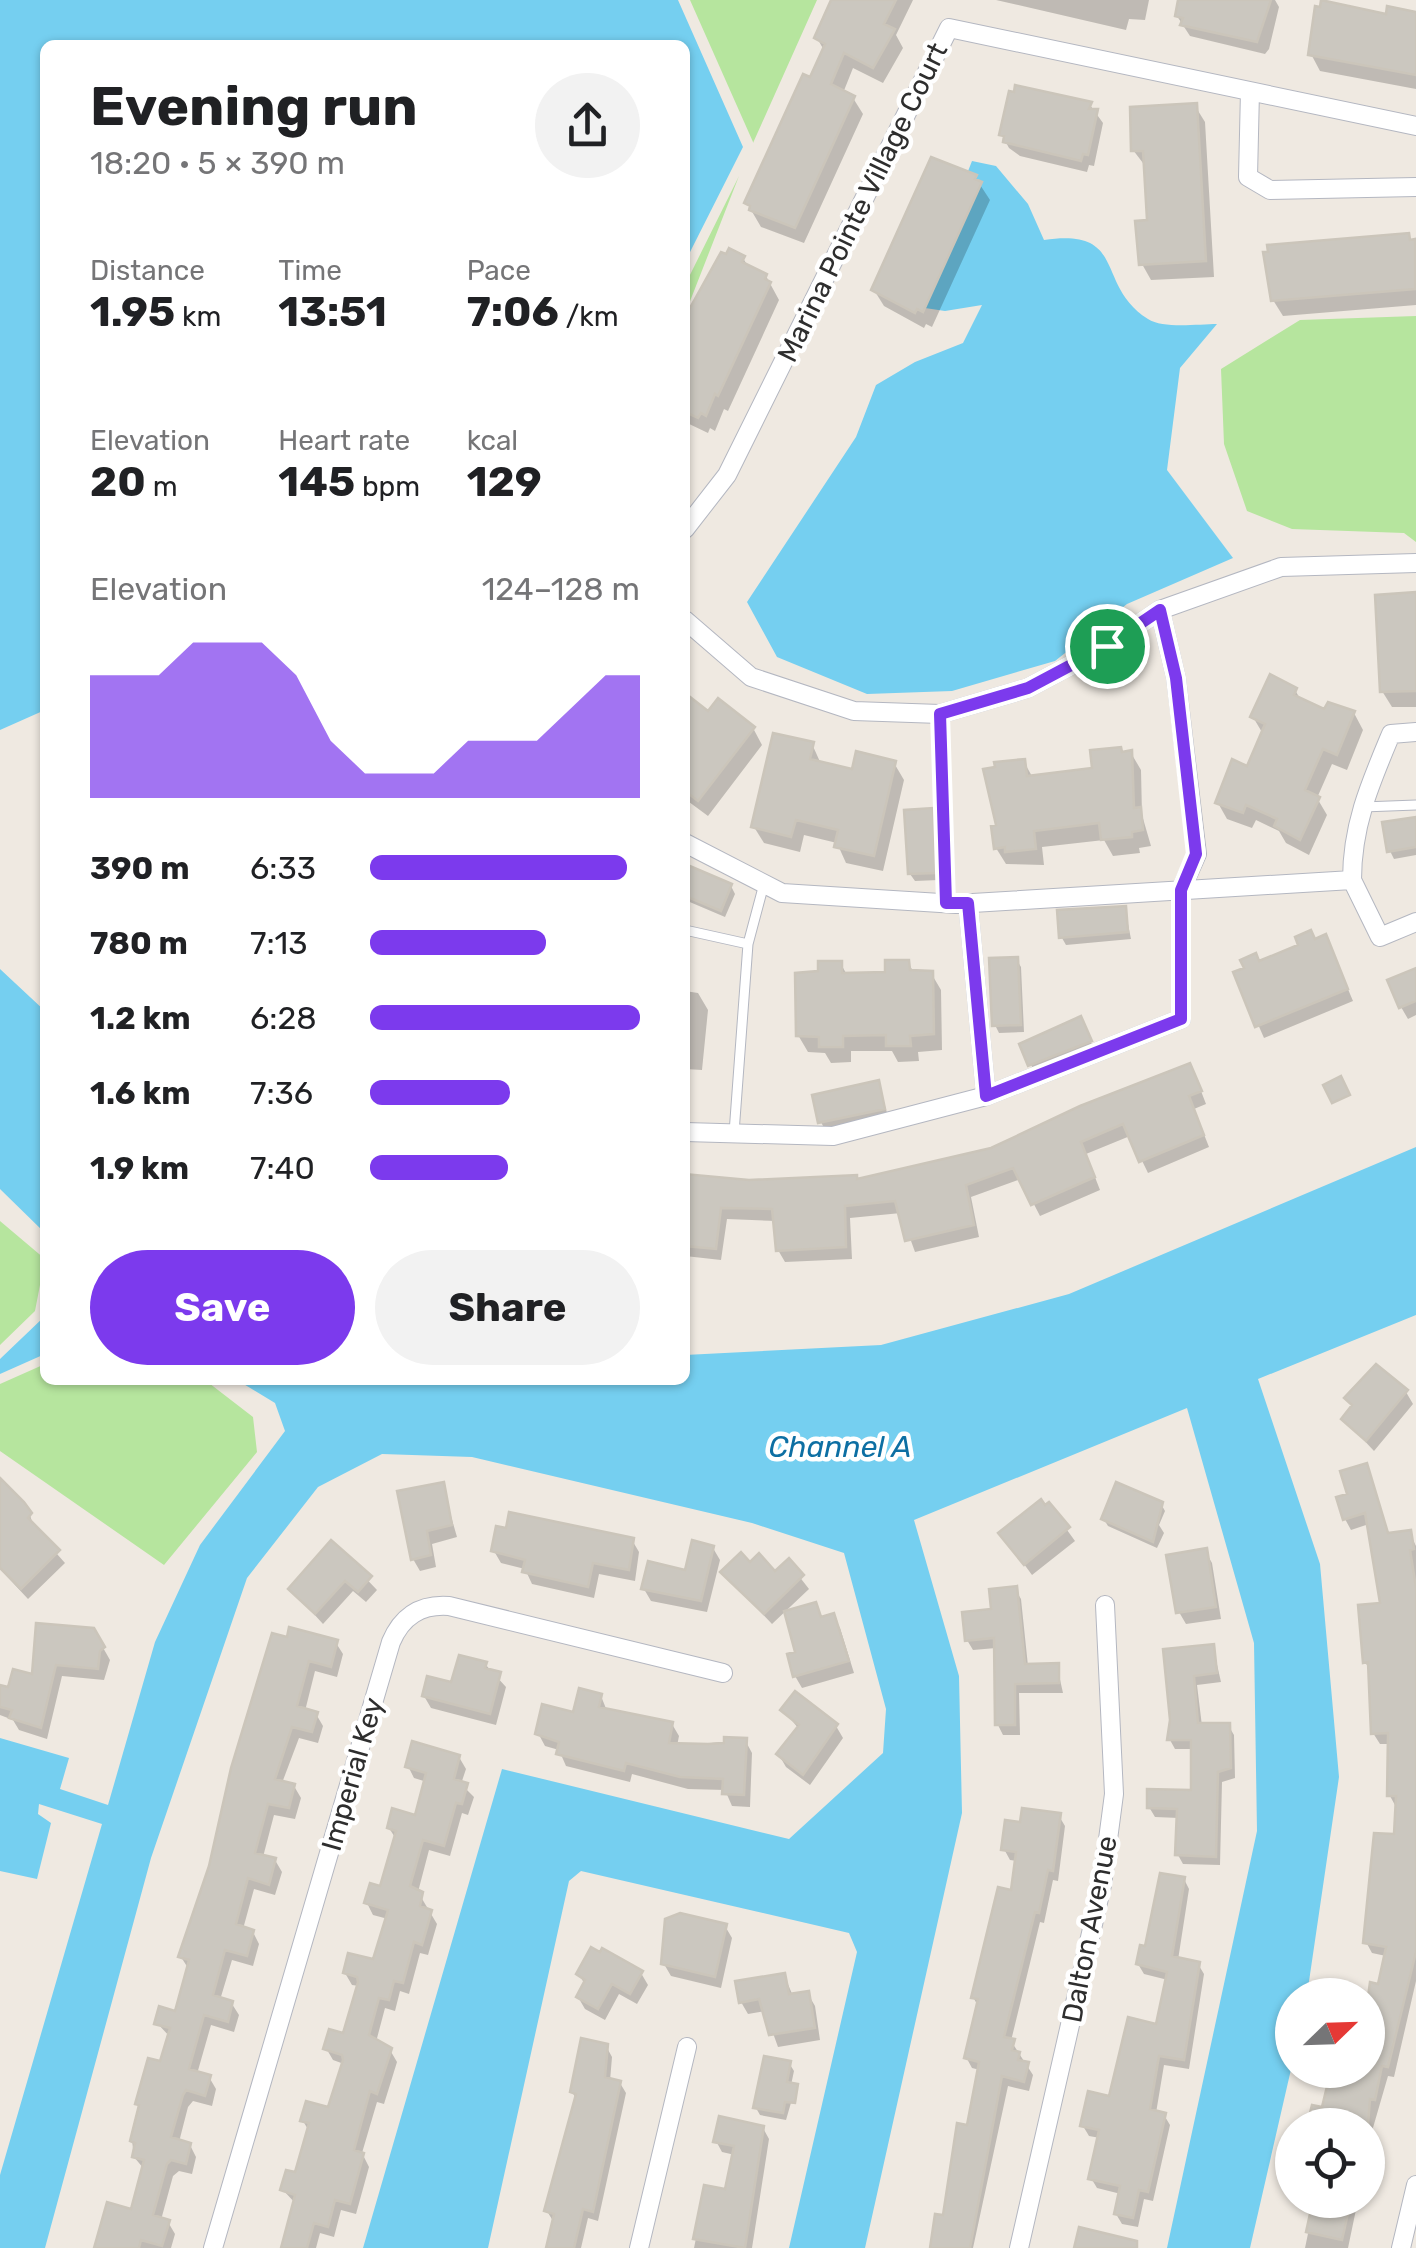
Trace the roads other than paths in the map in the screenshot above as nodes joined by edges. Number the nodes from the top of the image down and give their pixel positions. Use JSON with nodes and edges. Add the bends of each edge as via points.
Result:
{"nodes":[{"id":1,"x":1250,"y":91,"type":"junction"},
{"id":2,"x":1416,"y":126,"type":"edge"},
{"id":3,"x":1416,"y":187,"type":"edge"},
{"id":4,"x":690,"y":522,"type":"edge"},
{"id":5,"x":1416,"y":563,"type":"edge"},
{"id":6,"x":1160,"y":610,"type":"junction"},
{"id":7,"x":690,"y":624,"type":"edge"},
{"id":8,"x":940,"y":714,"type":"junction"},
{"id":9,"x":1416,"y":732,"type":"edge"},
{"id":10,"x":1416,"y":804,"type":"edge"},
{"id":11,"x":1360,"y":807,"type":"junction"},
{"id":12,"x":690,"y":846,"type":"edge"},
{"id":13,"x":1352,"y":880,"type":"junction"},
{"id":14,"x":764,"y":884,"type":"junction"},
{"id":15,"x":1181,"y":890,"type":"junction"},
{"id":16,"x":946,"y":903,"type":"junction"},
{"id":17,"x":968,"y":903,"type":"junction"},
{"id":18,"x":1416,"y":922,"type":"edge"},
{"id":19,"x":690,"y":931,"type":"edge"},
{"id":20,"x":748,"y":944,"type":"junction"},
{"id":21,"x":986,"y":1096,"type":"junction"},
{"id":22,"x":690,"y":1132,"type":"edge"},
{"id":23,"x":734,"y":1133,"type":"junction"},
{"id":24,"x":1105,"y":1605,"type":"dead end"},
{"id":25,"x":723,"y":1673,"type":"dead end"},
{"id":26,"x":686,"y":2047,"type":"dead end"},
{"id":27,"x":1416,"y":2185,"type":"edge"},
{"id":28,"x":213,"y":2248,"type":"edge"},
{"id":29,"x":639,"y":2248,"type":"edge"},
{"id":30,"x":1019,"y":2248,"type":"edge"},
{"id":31,"x":1401,"y":2248,"type":"edge"}],
"edges":[{"from":1,"to":2,"type":"street","name":"Marina Pointe Village Court"},
{"from":1,"to":3,"type":"street","via":[[1248,177],[1270,190]]},
{"from":1,"to":4,"type":"street","name":"Marina Pointe Village Court","via":[[948,28],[726,475]]},
{"from":5,"to":6,"type":"street","via":[[1281,566]]},
{"from":6,"to":8,"type":"street","via":[[1028,688]]},
{"from":6,"to":15,"type":"street","via":[[1176,678],[1196,854]]},
{"from":7,"to":8,"type":"street","via":[[751,677],[854,711]]},
{"from":8,"to":16,"type":"lane"},
{"from":9,"to":11,"type":"street","via":[[1391,734]]},
{"from":10,"to":11,"type":"lane"},
{"from":11,"to":13,"type":"street"},
{"from":12,"to":14,"type":"street"},
{"from":13,"to":15,"type":"street"},
{"from":13,"to":18,"type":"street","via":[[1380,936]]},
{"from":14,"to":16,"type":"street","via":[[782,893]]},
{"from":14,"to":20,"type":"lane"},
{"from":15,"to":17,"type":"street"},
{"from":15,"to":21,"type":"street","via":[[1181,1019]]},
{"from":16,"to":17,"type":"street"},
{"from":17,"to":21,"type":"street"},
{"from":19,"to":20,"type":"lane"},
{"from":20,"to":23,"type":"lane"},
{"from":21,"to":23,"type":"street","via":[[833,1136]]},
{"from":22,"to":23,"type":"street"},
{"from":24,"to":30,"type":"street","name":"Dalton Avenue","via":[[1114,1794],[1102,1885]]},
{"from":25,"to":28,"type":"street","name":"Imperial Key","via":[[449,1606],[417,1610],[401,1623]]},
{"from":26,"to":29,"type":"street"},
{"from":27,"to":31,"type":"street"}]}
